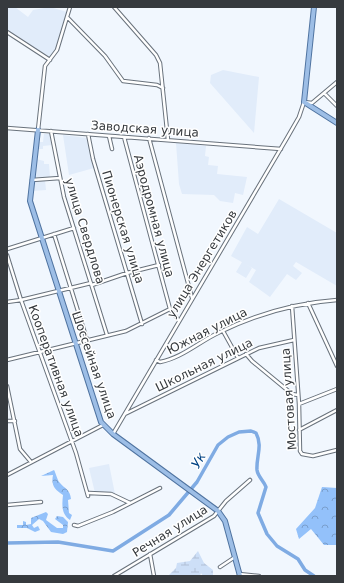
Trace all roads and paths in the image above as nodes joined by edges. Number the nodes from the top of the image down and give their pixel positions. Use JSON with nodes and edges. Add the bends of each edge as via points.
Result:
{"nodes":[{"id":1,"x":70,"y":7,"type":"edge"},
{"id":2,"x":114,"y":7,"type":"edge"},
{"id":3,"x":314,"y":7,"type":"edge"},
{"id":4,"x":67,"y":17,"type":"junction"},
{"id":5,"x":7,"y":32,"type":"edge"},
{"id":6,"x":51,"y":60,"type":"junction"},
{"id":7,"x":337,"y":82,"type":"edge"},
{"id":8,"x":163,"y":88,"type":"junction"},
{"id":9,"x":324,"y":93,"type":"junction"},
{"id":10,"x":304,"y":102,"type":"junction"},
{"id":11,"x":337,"y":106,"type":"edge"},
{"id":12,"x":337,"y":123,"type":"edge"},
{"id":13,"x":7,"y":128,"type":"edge"},
{"id":14,"x":38,"y":130,"type":"junction"},
{"id":15,"x":51,"y":131,"type":"junction"},
{"id":16,"x":88,"y":134,"type":"junction"},
{"id":17,"x":109,"y":136,"type":"junction"},
{"id":18,"x":124,"y":137,"type":"junction"},
{"id":19,"x":149,"y":138,"type":"junction"},
{"id":20,"x":168,"y":140,"type":"junction"},
{"id":21,"x":112,"y":149,"type":"dead end"},
{"id":22,"x":281,"y":149,"type":"junction"},
{"id":23,"x":60,"y":178,"type":"junction"},
{"id":24,"x":32,"y":180,"type":"junction"},
{"id":25,"x":74,"y":228,"type":"junction"},
{"id":26,"x":54,"y":234,"type":"junction"},
{"id":27,"x":41,"y":238,"type":"junction"},
{"id":28,"x":7,"y":249,"type":"edge"},
{"id":29,"x":7,"y":254,"type":"edge"},
{"id":30,"x":159,"y":265,"type":"junction"},
{"id":31,"x":127,"y":273,"type":"junction"},
{"id":32,"x":92,"y":284,"type":"junction"},
{"id":33,"x":71,"y":286,"type":"junction"},
{"id":34,"x":57,"y":290,"type":"junction"},
{"id":35,"x":192,"y":299,"type":"junction"},
{"id":36,"x":21,"y":300,"type":"junction"},
{"id":37,"x":337,"y":300,"type":"edge"},
{"id":38,"x":7,"y":302,"type":"edge"},
{"id":39,"x":308,"y":303,"type":"junction"},
{"id":40,"x":292,"y":306,"type":"junction"},
{"id":41,"x":170,"y":309,"type":"junction"},
{"id":42,"x":179,"y":322,"type":"junction"},
{"id":43,"x":142,"y":324,"type":"junction"},
{"id":44,"x":223,"y":330,"type":"junction"},
{"id":45,"x":107,"y":335,"type":"junction"},
{"id":46,"x":87,"y":340,"type":"junction"},
{"id":47,"x":294,"y":340,"type":"junction"},
{"id":48,"x":75,"y":343,"type":"junction"},
{"id":49,"x":40,"y":352,"type":"junction"},
{"id":50,"x":246,"y":354,"type":"junction"},
{"id":51,"x":238,"y":358,"type":"junction"},
{"id":52,"x":7,"y":360,"type":"edge"},
{"id":53,"x":156,"y":360,"type":"junction"},
{"id":54,"x":337,"y":366,"type":"edge"},
{"id":55,"x":7,"y":386,"type":"edge"},
{"id":56,"x":337,"y":389,"type":"edge"},
{"id":57,"x":298,"y":395,"type":"junction"},
{"id":58,"x":299,"y":404,"type":"junction"},
{"id":59,"x":337,"y":410,"type":"edge"},
{"id":60,"x":125,"y":414,"type":"junction"},
{"id":61,"x":7,"y":421,"type":"edge"},
{"id":62,"x":15,"y":421,"type":"junction"},
{"id":63,"x":102,"y":425,"type":"junction"},
{"id":64,"x":299,"y":430,"type":"junction"},
{"id":65,"x":113,"y":434,"type":"junction"},
{"id":66,"x":72,"y":440,"type":"junction"},
{"id":67,"x":337,"y":450,"type":"edge"},
{"id":68,"x":31,"y":462,"type":"junction"},
{"id":69,"x":7,"y":475,"type":"edge"},
{"id":70,"x":250,"y":480,"type":"dead end"},
{"id":71,"x":160,"y":488,"type":"dead end"},
{"id":72,"x":41,"y":502,"type":"dead end"},
{"id":73,"x":130,"y":503,"type":"junction"},
{"id":74,"x":7,"y":505,"type":"edge"},
{"id":75,"x":218,"y":511,"type":"junction"},
{"id":76,"x":74,"y":525,"type":"dead end"},
{"id":77,"x":150,"y":554,"type":"junction"},
{"id":78,"x":235,"y":557,"type":"junction"},
{"id":79,"x":220,"y":566,"type":"dead end"},
{"id":80,"x":240,"y":575,"type":"edge"},
{"id":81,"x":114,"y":576,"type":"edge"},
{"id":82,"x":154,"y":576,"type":"edge"},
{"id":83,"x":259,"y":576,"type":"edge"}],
"edges":[{"from":1,"to":4,"type":"street"},
{"from":2,"to":8,"type":"street","via":[[156,55],[162,72]]},
{"from":3,"to":10,"type":"main road"},
{"from":4,"to":6,"type":"street","via":[[57,50]]},
{"from":4,"to":8,"type":"street","via":[[105,56],[123,81],[157,84]]},
{"from":5,"to":6,"type":"street"},
{"from":6,"to":14,"type":"street","via":[[45,66],[43,74]]},
{"from":7,"to":9,"type":"street"},
{"from":8,"to":20,"type":"street"},
{"from":9,"to":10,"type":"street","via":[[312,103]]},
{"from":9,"to":11,"type":"street"},
{"from":10,"to":12,"type":"main road"},
{"from":10,"to":22,"type":"street","name":"улица Энергетиков","via":[[299,117]]},
{"from":13,"to":14,"type":"street","name":"Заводская улица"},
{"from":14,"to":15,"type":"street","name":"Заводская улица"},
{"from":14,"to":24,"type":"main road","name":"Шоссейная улица"},
{"from":15,"to":16,"type":"street","name":"Заводская улица"},
{"from":15,"to":23,"type":"street","name":"улица Свердлова"},
{"from":16,"to":17,"type":"street","name":"Заводская улица"},
{"from":16,"to":31,"type":"street","name":"Пионерская улица"},
{"from":17,"to":18,"type":"street","name":"Заводская улица"},
{"from":17,"to":21,"type":"street"},
{"from":18,"to":19,"type":"street","name":"Заводская улица"},
{"from":18,"to":30,"type":"street","name":"Аэродромная улица"},
{"from":19,"to":20,"type":"street","name":"Заводская улица"},
{"from":19,"to":35,"type":"street"},
{"from":20,"to":22,"type":"street","name":"Заводская улица"},
{"from":22,"to":35,"type":"street","name":"улица Энергетиков"},
{"from":23,"to":24,"type":"street"},
{"from":23,"to":25,"type":"street","name":"улица Свердлова"},
{"from":24,"to":27,"type":"main road","name":"Шоссейная улица","via":[[30,201]]},
{"from":25,"to":26,"type":"street"},
{"from":25,"to":32,"type":"street","name":"улица Свердлова"},
{"from":26,"to":27,"type":"street"},
{"from":26,"to":33,"type":"street"},
{"from":27,"to":28,"type":"street"},
{"from":27,"to":34,"type":"main road","name":"Шоссейная улица"},
{"from":29,"to":36,"type":"street","name":"Кооперативная улица"},
{"from":30,"to":31,"type":"street"},
{"from":30,"to":41,"type":"street","name":"Аэродромная улица"},
{"from":31,"to":32,"type":"street"},
{"from":31,"to":43,"type":"street","name":"Пионерская улица"},
{"from":32,"to":33,"type":"street"},
{"from":32,"to":45,"type":"street","name":"улица Свердлова"},
{"from":33,"to":34,"type":"street"},
{"from":33,"to":46,"type":"street"},
{"from":34,"to":36,"type":"street"},
{"from":34,"to":48,"type":"main road","name":"Шоссейная улица"},
{"from":35,"to":42,"type":"street","name":"улица Энергетиков"},
{"from":36,"to":38,"type":"street"},
{"from":36,"to":49,"type":"street","name":"Кооперативная улица"},
{"from":37,"to":39,"type":"street","name":"Южная улица"},
{"from":39,"to":40,"type":"street","name":"Южная улица"},
{"from":39,"to":54,"type":"street"},
{"from":40,"to":44,"type":"street","name":"Южная улица"},
{"from":40,"to":47,"type":"street","name":"Мостовая улица"},
{"from":41,"to":42,"type":"street","name":"Аэродромная улица"},
{"from":41,"to":43,"type":"street"},
{"from":42,"to":53,"type":"street","name":"улица Энергетиков"},
{"from":43,"to":45,"type":"street"},
{"from":44,"to":51,"type":"street"},
{"from":44,"to":53,"type":"street","name":"Южная улица","via":[[173,359],[160,362]]},
{"from":45,"to":46,"type":"street"},
{"from":46,"to":48,"type":"street"},
{"from":47,"to":50,"type":"street","name":"Школьная улица","via":[[269,344]]},
{"from":47,"to":57,"type":"street","name":"Мостовая улица"},
{"from":48,"to":49,"type":"street"},
{"from":48,"to":63,"type":"main road","name":"Шоссейная улица"},
{"from":49,"to":52,"type":"street"},
{"from":49,"to":66,"type":"street","name":"Кооперативная улица"},
{"from":50,"to":51,"type":"street","name":"Школьная улица"},
{"from":50,"to":57,"type":"street","via":[[292,394]]},
{"from":51,"to":60,"type":"street","name":"Школьная улица"},
{"from":53,"to":60,"type":"street","name":"улица Энергетиков"},
{"from":55,"to":62,"type":"street"},
{"from":56,"to":58,"type":"street"},
{"from":57,"to":58,"type":"street","name":"Мостовая улица"},
{"from":58,"to":64,"type":"street","name":"Мостовая улица"},
{"from":59,"to":64,"type":"street"},
{"from":60,"to":65,"type":"street","name":"улица Энергетиков"},
{"from":61,"to":62,"type":"street"},
{"from":62,"to":68,"type":"street","via":[[20,449]]},
{"from":63,"to":65,"type":"main road","name":"Шоссейная улица"},
{"from":63,"to":66,"type":"street"},
{"from":64,"to":67,"type":"street","name":"Мостовая улица","via":[[302,454],[313,456]]},
{"from":65,"to":75,"type":"main road","name":"Шоссейная улица"},
{"from":66,"to":68,"type":"street"},
{"from":66,"to":73,"type":"street","name":"Кооперативная улица","via":[[88,494],[111,494]]},
{"from":68,"to":69,"type":"street"},
{"from":70,"to":75,"type":"street","name":"Речная улица"},
{"from":71,"to":73,"type":"street"},
{"from":72,"to":74,"type":"street"},
{"from":73,"to":76,"type":"street","via":[[78,526]]},
{"from":75,"to":77,"type":"street","name":"Речная улица","via":[[214,516]]},
{"from":75,"to":78,"type":"main road","name":"Шоссейная улица","via":[[225,521]]},
{"from":77,"to":81,"type":"street","name":"Речная улица"},
{"from":77,"to":82,"type":"street"},
{"from":78,"to":79,"type":"street"},
{"from":78,"to":80,"type":"main road","name":"Шоссейная улица"},
{"from":80,"to":83,"type":"street"}]}
